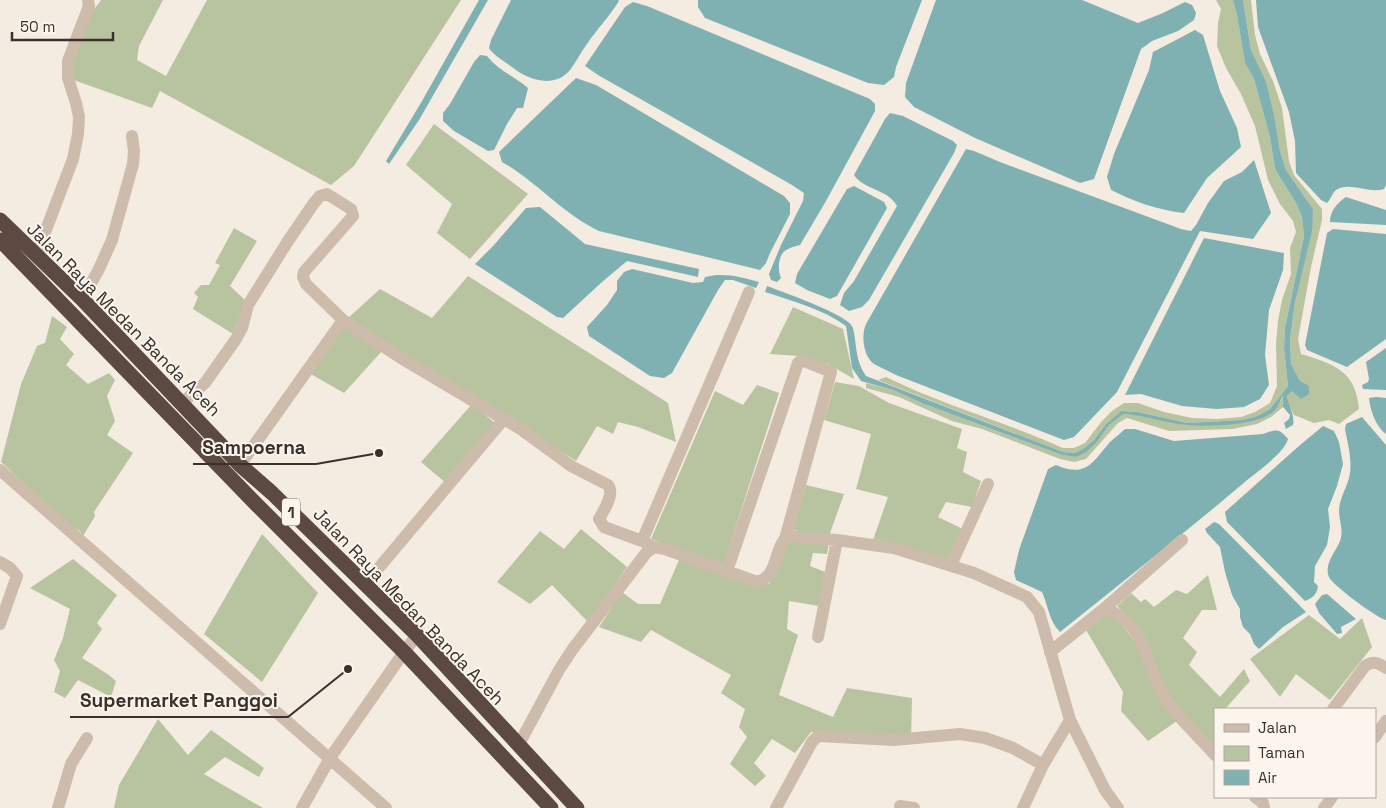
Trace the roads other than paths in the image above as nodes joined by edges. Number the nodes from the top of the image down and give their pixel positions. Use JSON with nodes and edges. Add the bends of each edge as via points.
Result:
{"nodes":[{"id":1,"x":88,"y":0,"type":"edge"},
{"id":2,"x":132,"y":136,"type":"dead end"},
{"id":3,"x":0,"y":220,"type":"edge"},
{"id":4,"x":0,"y":240,"type":"edge"},
{"id":5,"x":36,"y":256,"type":"junction"},
{"id":6,"x":749,"y":292,"type":"dead end"},
{"id":7,"x":82,"y":299,"type":"junction"},
{"id":8,"x":343,"y":320,"type":"junction"},
{"id":9,"x":182,"y":403,"type":"junction"},
{"id":10,"x":504,"y":419,"type":"junction"},
{"id":11,"x":240,"y":465,"type":"junction"},
{"id":12,"x":0,"y":470,"type":"edge"},
{"id":13,"x":988,"y":484,"type":"dead end"},
{"id":14,"x":785,"y":539,"type":"junction"},
{"id":15,"x":837,"y":540,"type":"junction"},
{"id":16,"x":1182,"y":540,"type":"dead end"},
{"id":17,"x":642,"y":541,"type":"junction"},
{"id":18,"x":654,"y":547,"type":"junction"},
{"id":19,"x":0,"y":562,"type":"edge"},
{"id":20,"x":951,"y":565,"type":"junction"},
{"id":21,"x":727,"y":572,"type":"junction"},
{"id":22,"x":366,"y":583,"type":"junction"},
{"id":23,"x":1105,"y":608,"type":"junction"},
{"id":24,"x":0,"y":624,"type":"edge"},
{"id":25,"x":417,"y":635,"type":"junction"},
{"id":26,"x":818,"y":637,"type":"dead end"},
{"id":27,"x":404,"y":652,"type":"junction"},
{"id":28,"x":1050,"y":652,"type":"junction"},
{"id":29,"x":1386,"y":668,"type":"edge"},
{"id":30,"x":1334,"y":708,"type":"edge"},
{"id":31,"x":1070,"y":720,"type":"junction"},
{"id":32,"x":1386,"y":721,"type":"edge"},
{"id":33,"x":1376,"y":736,"type":"edge"},
{"id":34,"x":87,"y":738,"type":"dead end"},
{"id":35,"x":518,"y":746,"type":"junction"},
{"id":36,"x":1214,"y":754,"type":"edge"},
{"id":37,"x":330,"y":758,"type":"junction"},
{"id":38,"x":1043,"y":765,"type":"junction"},
{"id":39,"x":900,"y":806,"type":"dead end"},
{"id":40,"x":58,"y":808,"type":"edge"},
{"id":41,"x":302,"y":808,"type":"edge"},
{"id":42,"x":386,"y":808,"type":"edge"},
{"id":43,"x":551,"y":808,"type":"edge"},
{"id":44,"x":577,"y":808,"type":"edge"},
{"id":45,"x":776,"y":808,"type":"edge"},
{"id":46,"x":914,"y":808,"type":"edge"},
{"id":47,"x":1023,"y":808,"type":"edge"},
{"id":48,"x":1118,"y":808,"type":"edge"}],
"edges":[{"from":1,"to":5,"type":"street","via":[[89,6],[67,69],[79,117],[78,134],[72,160]]},
{"from":2,"to":7,"type":"street","via":[[133,164],[112,240]]},
{"from":3,"to":5,"type":"highway","name":"Jalan Raya Medan Banda Aceh","number":"1"},
{"from":4,"to":27,"type":"highway","name":"Jalan Raya Medan Banda Aceh","number":"1"},
{"from":5,"to":7,"type":"highway","name":"Jalan Raya Medan Banda Aceh","number":"1"},
{"from":6,"to":17,"type":"street"},
{"from":7,"to":9,"type":"highway","name":"Jalan Raya Medan Banda Aceh","number":"1"},
{"from":8,"to":9,"type":"street","via":[[306,284],[303,277],[353,216],[351,209],[323,194],[288,241],[248,305],[236,340],[205,383]]},
{"from":8,"to":10,"type":"street","via":[[400,358]]},
{"from":8,"to":11,"type":"street"},
{"from":9,"to":11,"type":"highway","name":"Jalan Raya Medan Banda Aceh","number":"1"},
{"from":10,"to":17,"type":"street","via":[[571,466],[608,485],[611,495],[600,522],[612,531]]},
{"from":10,"to":22,"type":"street"},
{"from":11,"to":22,"type":"highway","name":"Jalan Raya Medan Banda Aceh","number":"1"},
{"from":12,"to":37,"type":"street"},
{"from":13,"to":20,"type":"street"},
{"from":14,"to":15,"type":"street","via":[[788,536]]},
{"from":14,"to":21,"type":"street","via":[[770,575],[764,580],[753,581]]},
{"from":14,"to":21,"type":"street","via":[[831,372],[800,360]]},
{"from":15,"to":20,"type":"street","via":[[894,548]]},
{"from":15,"to":26,"type":"street"},
{"from":16,"to":23,"type":"street"},
{"from":17,"to":18,"type":"street"},
{"from":18,"to":21,"type":"street"},
{"from":18,"to":35,"type":"street","via":[[646,553],[572,650]]},
{"from":19,"to":24,"type":"street","via":[[17,576]]},
{"from":20,"to":28,"type":"street","via":[[1027,597],[1039,612]]},
{"from":22,"to":25,"type":"highway","name":"Jalan Raya Medan Banda Aceh","number":"1"},
{"from":23,"to":28,"type":"street"},
{"from":23,"to":36,"type":"street","via":[[1117,614],[1136,632],[1163,695]]},
{"from":25,"to":27,"type":"street"},
{"from":25,"to":35,"type":"highway","name":"Jalan Raya Medan Banda Aceh","number":"1"},
{"from":27,"to":37,"type":"street"},
{"from":27,"to":43,"type":"highway","name":"Jalan Raya Medan Banda Aceh","number":"1"},
{"from":28,"to":31,"type":"street"},
{"from":29,"to":30,"type":"street","via":[[1377,662],[1365,666]]},
{"from":31,"to":38,"type":"street"},
{"from":31,"to":48,"type":"street","via":[[1105,790]]},
{"from":32,"to":33,"type":"street"},
{"from":34,"to":40,"type":"street","via":[[71,764]]},
{"from":35,"to":44,"type":"highway","name":"Jalan Raya Medan Banda Aceh","number":"1"},
{"from":37,"to":41,"type":"street"},
{"from":37,"to":42,"type":"street"},
{"from":38,"to":45,"type":"street","via":[[1013,748],[985,738],[960,734],[894,740],[818,736]]},
{"from":38,"to":47,"type":"street"},
{"from":39,"to":46,"type":"street"}]}
